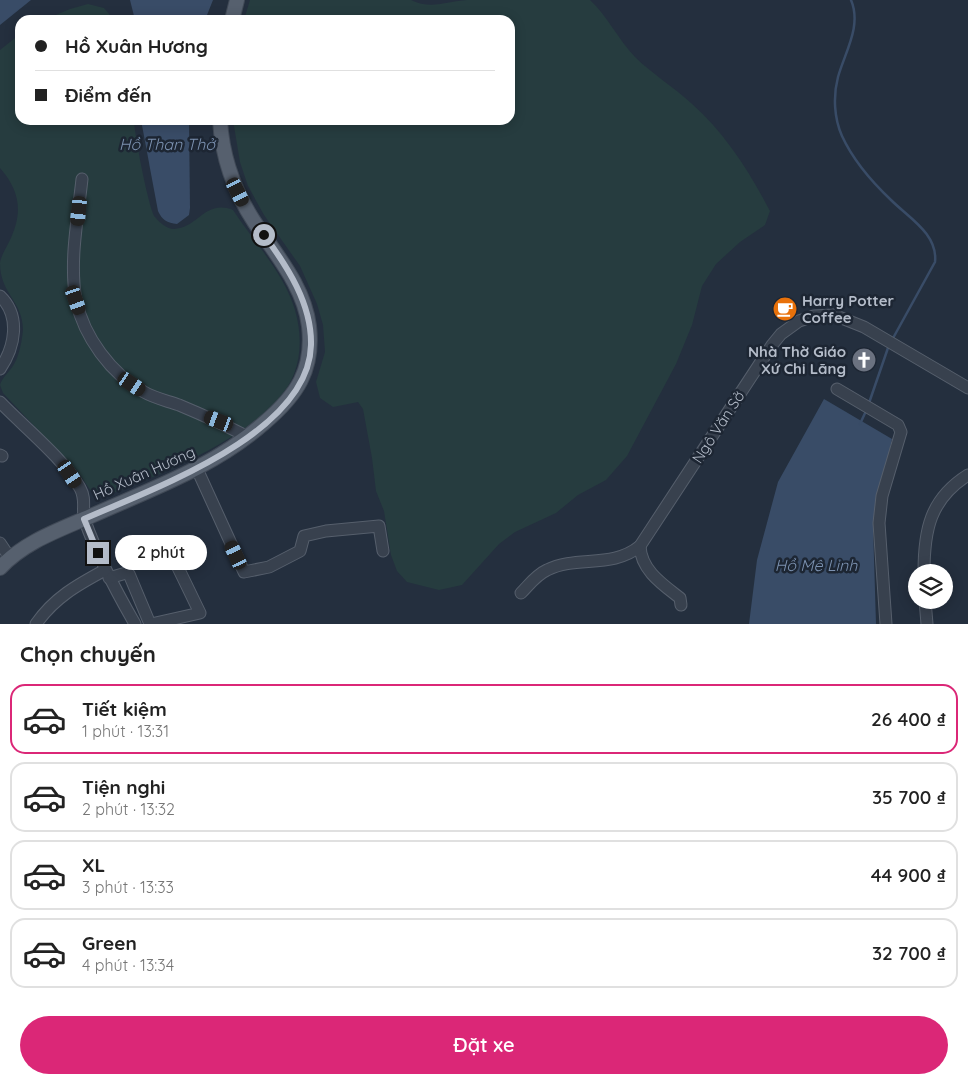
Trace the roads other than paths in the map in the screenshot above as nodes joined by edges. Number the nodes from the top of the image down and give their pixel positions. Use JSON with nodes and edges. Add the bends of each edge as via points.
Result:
{"nodes":[{"id":1,"x":237,"y":0,"type":"edge"},
{"id":2,"x":233,"y":15,"type":"edge"},
{"id":3,"x":220,"y":125,"type":"edge"},
{"id":4,"x":82,"y":178,"type":"dead end"},
{"id":5,"x":0,"y":296,"type":"edge"},
{"id":6,"x":0,"y":369,"type":"edge"},
{"id":7,"x":968,"y":388,"type":"edge"},
{"id":8,"x":837,"y":389,"type":"dead end"},
{"id":9,"x":2,"y":408,"type":"edge"},
{"id":10,"x":248,"y":437,"type":"junction"},
{"id":11,"x":197,"y":469,"type":"junction"},
{"id":12,"x":968,"y":475,"type":"edge"},
{"id":13,"x":84,"y":519,"type":"junction"},
{"id":14,"x":0,"y":544,"type":"edge"},
{"id":15,"x":640,"y":546,"type":"junction"},
{"id":16,"x":170,"y":551,"type":"dead end"},
{"id":17,"x":383,"y":551,"type":"dead end"},
{"id":18,"x":10,"y":558,"type":"junction"},
{"id":19,"x":924,"y":564,"type":"edge"},
{"id":20,"x":0,"y":568,"type":"edge"},
{"id":21,"x":107,"y":574,"type":"junction"},
{"id":22,"x":521,"y":593,"type":"dead end"},
{"id":23,"x":681,"y":605,"type":"dead end"},
{"id":24,"x":926,"y":609,"type":"edge"},
{"id":25,"x":36,"y":624,"type":"edge"},
{"id":26,"x":135,"y":624,"type":"edge"},
{"id":27,"x":150,"y":624,"type":"edge"},
{"id":28,"x":886,"y":624,"type":"edge"},
{"id":29,"x":927,"y":624,"type":"edge"}],
"edges":[{"from":1,"to":2,"type":"main road"},
{"from":3,"to":10,"type":"main road","name":"Hồ Xuân Hương","via":[[221,144],[230,177],[254,222],[284,263],[300,294],[311,344],[301,382],[274,415]]},
{"from":4,"to":10,"type":"street","via":[[74,260],[76,300],[98,350],[119,375],[144,392],[219,421]]},
{"from":5,"to":6,"type":"street","via":[[10,310],[14,341]]},
{"from":7,"to":15,"type":"street","name":"Ngô Văn Sở","via":[[843,317],[824,315],[799,321],[781,334]]},
{"from":8,"to":28,"type":"street","via":[[898,425],[901,432],[882,496],[879,523]]},
{"from":9,"to":13,"type":"street","via":[[70,474],[86,504]]},
{"from":10,"to":11,"type":"main road","name":"Hồ Xuân Hương"},
{"from":11,"to":13,"type":"main road","name":"Hồ Xuân Hương"},
{"from":11,"to":17,"type":"street","via":[[244,572],[269,567],[300,551],[304,536],[326,531],[379,526]]},
{"from":12,"to":19,"type":"street","via":[[948,489],[937,506],[925,542]]},
{"from":13,"to":18,"type":"main road","name":"Hồ Xuân Hương","via":[[39,539]]},
{"from":13,"to":21,"type":"street"},
{"from":14,"to":18,"type":"street"},
{"from":15,"to":22,"type":"street","name":"Ngô Văn Sở","via":[[616,560],[564,564],[548,569],[534,578]]},
{"from":15,"to":23,"type":"street","via":[[642,562],[680,598]]},
{"from":16,"to":27,"type":"street","via":[[200,613]]},
{"from":18,"to":20,"type":"main road","name":"Hồ Xuân Hương"},
{"from":21,"to":25,"type":"street","via":[[70,589],[45,611]]},
{"from":21,"to":26,"type":"street"},
{"from":21,"to":27,"type":"street","via":[[129,574]]},
{"from":24,"to":29,"type":"street"}]}
